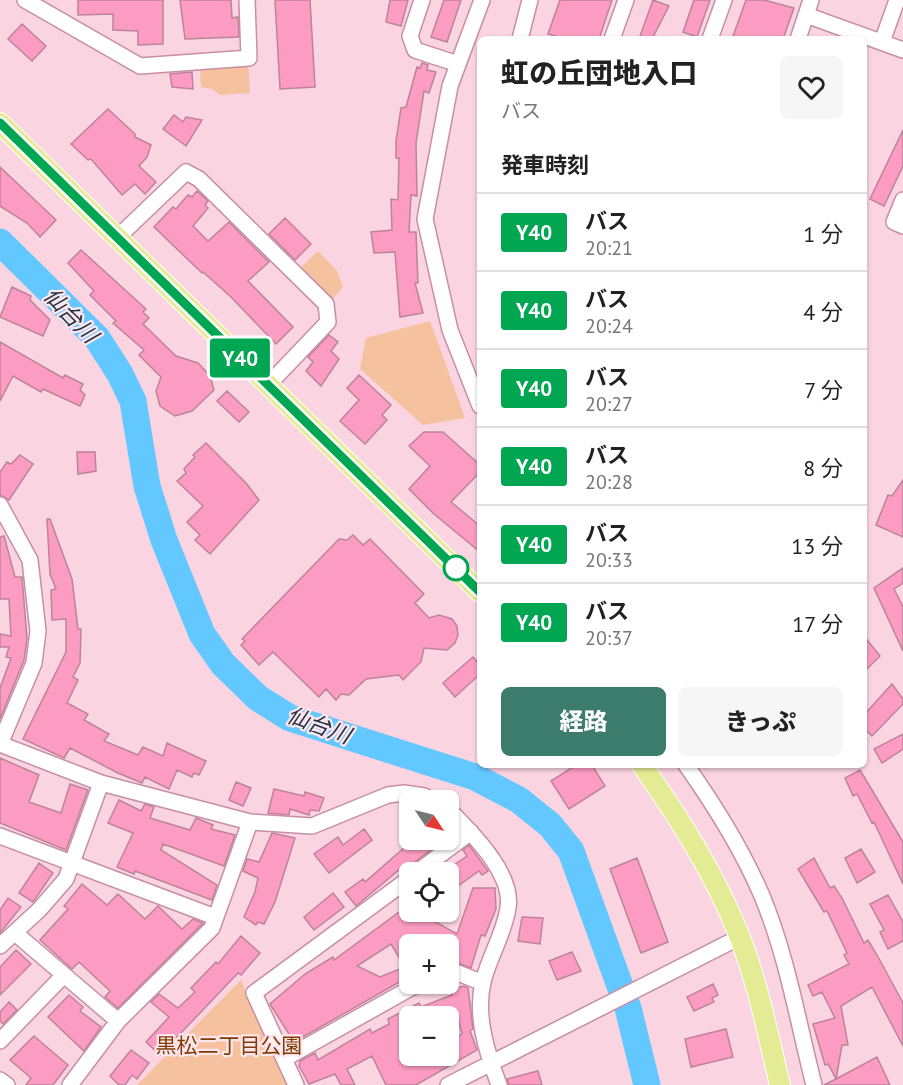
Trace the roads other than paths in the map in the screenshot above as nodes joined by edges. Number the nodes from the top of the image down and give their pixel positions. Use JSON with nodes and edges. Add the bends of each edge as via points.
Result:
{"nodes":[{"id":1,"x":25,"y":0,"type":"edge"},
{"id":2,"x":247,"y":0,"type":"edge"},
{"id":3,"x":422,"y":0,"type":"edge"},
{"id":4,"x":482,"y":0,"type":"edge"},
{"id":5,"x":530,"y":0,"type":"edge"},
{"id":6,"x":626,"y":0,"type":"edge"},
{"id":7,"x":724,"y":0,"type":"edge"},
{"id":8,"x":811,"y":0,"type":"edge"},
{"id":9,"x":897,"y":0,"type":"edge"},
{"id":10,"x":807,"y":15,"type":"junction"},
{"id":11,"x":521,"y":36,"type":"edge"},
{"id":12,"x":613,"y":36,"type":"edge"},
{"id":13,"x":711,"y":36,"type":"edge"},
{"id":14,"x":799,"y":36,"type":"edge"},
{"id":15,"x":865,"y":36,"type":"edge"},
{"id":16,"x":867,"y":37,"type":"edge"},
{"id":17,"x":882,"y":42,"type":"junction"},
{"id":18,"x":903,"y":50,"type":"edge"},
{"id":19,"x":458,"y":63,"type":"junction"},
{"id":20,"x":0,"y":123,"type":"edge"},
{"id":21,"x":903,"y":200,"type":"edge"},
{"id":22,"x":903,"y":226,"type":"edge"},
{"id":23,"x":117,"y":238,"type":"junction"},
{"id":24,"x":268,"y":385,"type":"junction"},
{"id":25,"x":477,"y":398,"type":"edge"},
{"id":26,"x":0,"y":505,"type":"edge"},
{"id":27,"x":477,"y":589,"type":"edge"},
{"id":28,"x":0,"y":744,"type":"edge"},
{"id":29,"x":644,"y":768,"type":"edge"},
{"id":30,"x":688,"y":768,"type":"edge"},
{"id":31,"x":101,"y":783,"type":"junction"},
{"id":32,"x":399,"y":794,"type":"edge"},
{"id":33,"x":459,"y":820,"type":"edge"},
{"id":34,"x":250,"y":822,"type":"junction"},
{"id":35,"x":471,"y":832,"type":"junction"},
{"id":36,"x":0,"y":836,"type":"edge"},
{"id":37,"x":431,"y":862,"type":"edge"},
{"id":38,"x":72,"y":863,"type":"junction"},
{"id":39,"x":399,"y":886,"type":"edge"},
{"id":40,"x":215,"y":917,"type":"junction"},
{"id":41,"x":15,"y":933,"type":"junction"},
{"id":42,"x":740,"y":937,"type":"junction"},
{"id":43,"x":0,"y":946,"type":"edge"},
{"id":44,"x":459,"y":973,"type":"edge"},
{"id":45,"x":64,"y":975,"type":"junction"},
{"id":46,"x":483,"y":983,"type":"junction"},
{"id":47,"x":400,"y":994,"type":"edge"},
{"id":48,"x":118,"y":1021,"type":"junction"},
{"id":49,"x":0,"y":1041,"type":"edge"},
{"id":50,"x":284,"y":1059,"type":"junction"},
{"id":51,"x":491,"y":1062,"type":"junction"},
{"id":52,"x":0,"y":1080,"type":"edge"},
{"id":53,"x":7,"y":1085,"type":"edge"},
{"id":54,"x":70,"y":1085,"type":"edge"},
{"id":55,"x":296,"y":1085,"type":"edge"},
{"id":56,"x":448,"y":1085,"type":"edge"},
{"id":57,"x":499,"y":1085,"type":"edge"},
{"id":58,"x":780,"y":1085,"type":"edge"},
{"id":59,"x":814,"y":1085,"type":"edge"}],
"edges":[{"from":1,"to":2,"type":"street","via":[[140,66],[249,58]]},
{"from":3,"to":19,"type":"street","via":[[410,36],[415,50]]},
{"from":4,"to":19,"type":"street"},
{"from":5,"to":11,"type":"street"},
{"from":6,"to":12,"type":"street"},
{"from":7,"to":13,"type":"street"},
{"from":8,"to":10,"type":"street"},
{"from":9,"to":17,"type":"street"},
{"from":10,"to":14,"type":"street"},
{"from":10,"to":15,"type":"street"},
{"from":16,"to":17,"type":"street"},
{"from":17,"to":18,"type":"street"},
{"from":19,"to":25,"type":"street","via":[[450,86],[425,219],[450,330]]},
{"from":20,"to":23,"type":"main road"},
{"from":21,"to":22,"type":"street","via":[[894,222]]},
{"from":23,"to":24,"type":"main road"},
{"from":23,"to":24,"type":"street","via":[[186,172],[199,179],[326,304],[328,322]]},
{"from":24,"to":27,"type":"main road"},
{"from":26,"to":28,"type":"street","via":[[30,560],[38,631],[34,663]]},
{"from":28,"to":31,"type":"street"},
{"from":29,"to":42,"type":"main road","via":[[677,815],[722,895]]},
{"from":30,"to":59,"type":"street","via":[[744,858],[762,897],[784,963]]},
{"from":31,"to":34,"type":"street"},
{"from":31,"to":38,"type":"street"},
{"from":32,"to":34,"type":"street","via":[[312,826]]},
{"from":33,"to":35,"type":"street"},
{"from":34,"to":40,"type":"street"},
{"from":35,"to":37,"type":"street"},
{"from":35,"to":46,"type":"street","via":[[504,878],[508,906]]},
{"from":36,"to":38,"type":"street"},
{"from":38,"to":40,"type":"street"},
{"from":38,"to":41,"type":"street","via":[[56,892]]},
{"from":39,"to":50,"type":"street","via":[[254,993]]},
{"from":40,"to":48,"type":"street","via":[[212,928]]},
{"from":41,"to":43,"type":"street"},
{"from":41,"to":45,"type":"street"},
{"from":42,"to":51,"type":"street"},
{"from":42,"to":58,"type":"main road"},
{"from":44,"to":46,"type":"street"},
{"from":45,"to":48,"type":"street"},
{"from":45,"to":49,"type":"street"},
{"from":46,"to":51,"type":"street","via":[[480,1008]]},
{"from":47,"to":50,"type":"street"},
{"from":48,"to":54,"type":"street"},
{"from":50,"to":55,"type":"street"},
{"from":51,"to":56,"type":"street"},
{"from":51,"to":57,"type":"street"},
{"from":52,"to":53,"type":"street"}]}
